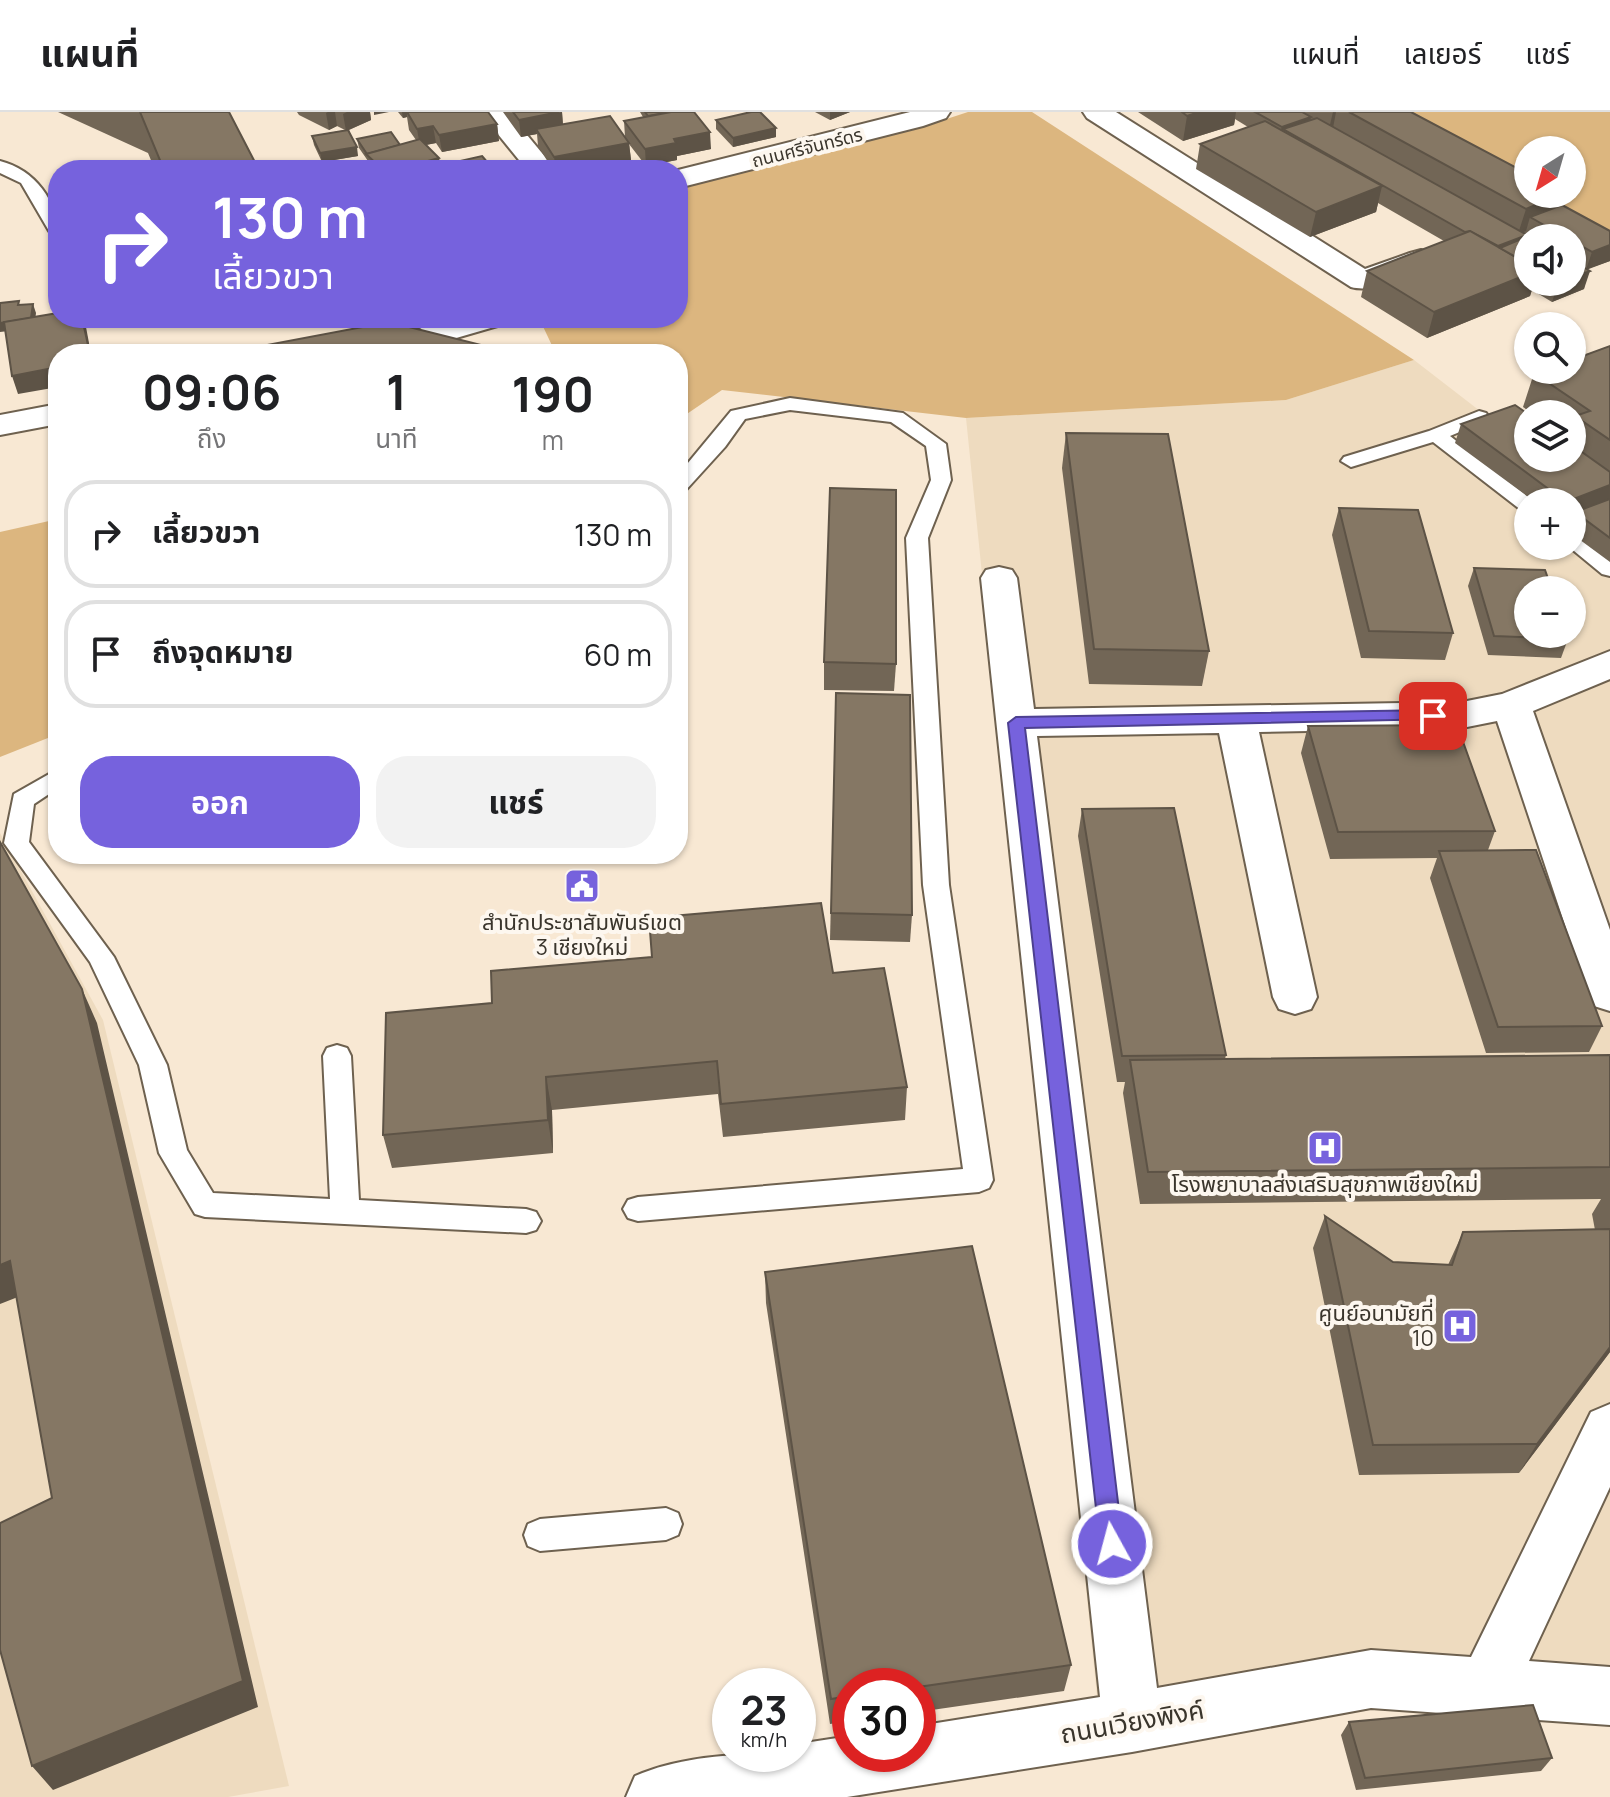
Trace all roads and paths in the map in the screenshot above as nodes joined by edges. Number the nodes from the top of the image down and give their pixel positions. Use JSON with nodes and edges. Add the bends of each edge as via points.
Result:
{"nodes":[{"id":1,"x":494,"y":112,"type":"edge"},
{"id":2,"x":936,"y":112,"type":"edge"},
{"id":3,"x":1097,"y":112,"type":"edge"},
{"id":4,"x":534,"y":160,"type":"edge"},
{"id":5,"x":0,"y":166,"type":"edge"},
{"id":6,"x":688,"y":176,"type":"edge"},
{"id":7,"x":48,"y":214,"type":"edge"},
{"id":8,"x":1449,"y":249,"type":"edge"},
{"id":9,"x":456,"y":328,"type":"edge"},
{"id":10,"x":400,"y":344,"type":"edge"},
{"id":11,"x":48,"y":416,"type":"edge"},
{"id":12,"x":1479,"y":417,"type":"edge"},
{"id":13,"x":0,"y":425,"type":"edge"},
{"id":14,"x":1436,"y":435,"type":"junction"},
{"id":15,"x":1351,"y":461,"type":"dead end"},
{"id":16,"x":688,"y":476,"type":"edge"},
{"id":17,"x":1514,"y":495,"type":"edge"},
{"id":18,"x":1586,"y":550,"type":"edge"},
{"id":19,"x":1610,"y":569,"type":"edge"},
{"id":20,"x":999,"y":578,"type":"dead end"},
{"id":21,"x":1610,"y":664,"type":"edge"},
{"id":22,"x":1511,"y":705,"type":"junction"},
{"id":23,"x":1236,"y":719,"type":"junction"},
{"id":24,"x":1016,"y":723,"type":"junction"},
{"id":25,"x":48,"y":784,"type":"edge"},
{"id":26,"x":1610,"y":994,"type":"edge"},
{"id":27,"x":1295,"y":997,"type":"dead end"},
{"id":28,"x":337,"y":1056,"type":"dead end"},
{"id":29,"x":638,"y":1209,"type":"dead end"},
{"id":30,"x":345,"y":1212,"type":"junction"},
{"id":31,"x":526,"y":1221,"type":"dead end"},
{"id":32,"x":1610,"y":1429,"type":"edge"},
{"id":33,"x":666,"y":1524,"type":"dead end"},
{"id":34,"x":540,"y":1535,"type":"dead end"},
{"id":35,"x":1486,"y":1689,"type":"junction"},
{"id":36,"x":1610,"y":1696,"type":"edge"},
{"id":37,"x":1132,"y":1722,"type":"junction"},
{"id":38,"x":656,"y":1797,"type":"edge"}],
"edges":[{"from":1,"to":4,"type":"street"},
{"from":2,"to":6,"type":"street","name":"ถนนศรีจันทร์ดร"},
{"from":3,"to":8,"type":"street","via":[[1362,281]]},
{"from":5,"to":7,"type":"lane","via":[[28,180]]},
{"from":9,"to":10,"type":"street"},
{"from":11,"to":13,"type":"street"},
{"from":12,"to":14,"type":"lane"},
{"from":14,"to":15,"type":"lane"},
{"from":14,"to":17,"type":"lane"},
{"from":16,"to":29,"type":"lane","via":[[738,415],[790,404],[896,417],[936,444],[941,480],[917,538],[935,869],[979,1180]]},
{"from":18,"to":19,"type":"lane"},
{"from":20,"to":24,"type":"street"},
{"from":21,"to":22,"type":"street"},
{"from":22,"to":23,"type":"street","via":[[1462,715]]},
{"from":22,"to":26,"type":"street"},
{"from":23,"to":24,"type":"street"},
{"from":23,"to":27,"type":"street"},
{"from":24,"to":37,"type":"street"},
{"from":25,"to":30,"type":"lane","via":[[23,800],[16,843],[101,957],[153,1065],[173,1153],[205,1205]]},
{"from":28,"to":30,"type":"lane"},
{"from":30,"to":31,"type":"lane"},
{"from":32,"to":35,"type":"street"},
{"from":33,"to":34,"type":"lane"},
{"from":35,"to":36,"type":"street","name":"ถนนเวียงพิงค์"},
{"from":35,"to":37,"type":"street","name":"ถนนเวียงพิงค์","via":[[1371,1679]]},
{"from":37,"to":38,"type":"street","name":"ถนนเวียงพิงค์"}]}
